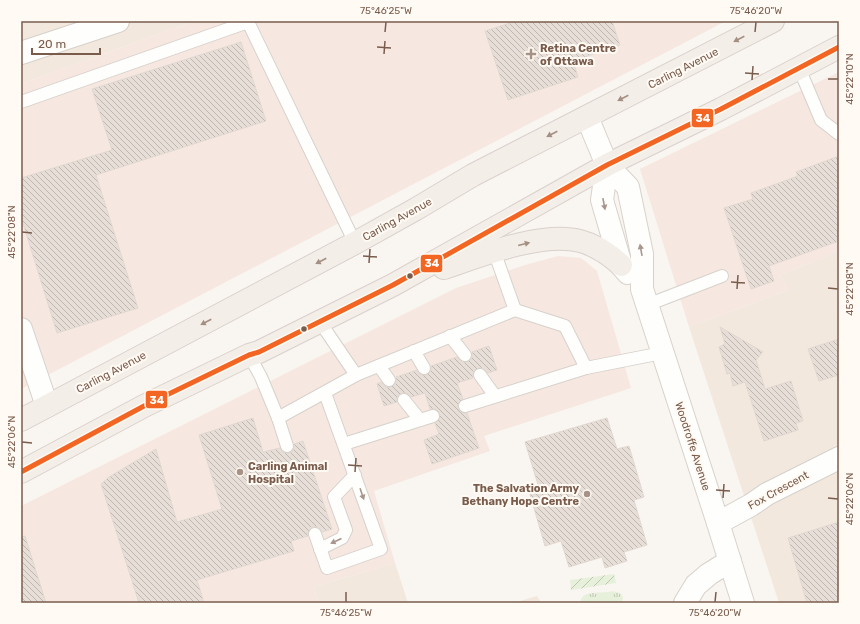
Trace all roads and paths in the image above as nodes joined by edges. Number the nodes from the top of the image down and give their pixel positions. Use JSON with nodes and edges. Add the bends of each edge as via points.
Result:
{"nodes":[{"id":1,"x":118,"y":21,"type":"edge"},
{"id":2,"x":774,"y":21,"type":"edge"},
{"id":3,"x":839,"y":47,"type":"edge"},
{"id":4,"x":21,"y":53,"type":"edge"},
{"id":5,"x":799,"y":68,"type":"junction"},
{"id":6,"x":21,"y":102,"type":"edge"},
{"id":7,"x":587,"y":117,"type":"junction"},
{"id":8,"x":839,"y":134,"type":"edge"},
{"id":9,"x":607,"y":165,"type":"junction"},
{"id":10,"x":355,"y":243,"type":"junction"},
{"id":11,"x":494,"y":251,"type":"junction"},
{"id":12,"x":621,"y":265,"type":"junction"},
{"id":13,"x":722,"y":276,"type":"dead end"},
{"id":14,"x":393,"y":285,"type":"junction"},
{"id":15,"x":644,"y":297,"type":"junction"},
{"id":16,"x":515,"y":310,"type":"junction"},
{"id":17,"x":320,"y":322,"type":"junction"},
{"id":18,"x":21,"y":329,"type":"edge"},
{"id":19,"x":450,"y":336,"type":"junction"},
{"id":20,"x":414,"y":351,"type":"junction"},
{"id":21,"x":662,"y":354,"type":"junction"},
{"id":22,"x":249,"y":355,"type":"junction"},
{"id":23,"x":465,"y":355,"type":"dead end"},
{"id":24,"x":379,"y":366,"type":"junction"},
{"id":25,"x":424,"y":368,"type":"dead end"},
{"id":26,"x":586,"y":368,"type":"junction"},
{"id":27,"x":356,"y":375,"type":"junction"},
{"id":28,"x":480,"y":375,"type":"dead end"},
{"id":29,"x":389,"y":380,"type":"dead end"},
{"id":30,"x":325,"y":393,"type":"junction"},
{"id":31,"x":496,"y":396,"type":"junction"},
{"id":32,"x":404,"y":400,"type":"dead end"},
{"id":33,"x":47,"y":406,"type":"junction"},
{"id":34,"x":465,"y":406,"type":"dead end"},
{"id":35,"x":433,"y":416,"type":"dead end"},
{"id":36,"x":278,"y":418,"type":"junction"},
{"id":37,"x":21,"y":420,"type":"edge"},
{"id":38,"x":420,"y":420,"type":"junction"},
{"id":39,"x":344,"y":444,"type":"junction"},
{"id":40,"x":287,"y":446,"type":"dead end"},
{"id":41,"x":839,"y":458,"type":"edge"},
{"id":42,"x":21,"y":472,"type":"edge"},
{"id":43,"x":355,"y":475,"type":"junction"},
{"id":44,"x":718,"y":523,"type":"junction"},
{"id":45,"x":315,"y":534,"type":"dead end"},
{"id":46,"x":320,"y":549,"type":"junction"},
{"id":47,"x":730,"y":561,"type":"junction"},
{"id":48,"x":685,"y":603,"type":"edge"},
{"id":49,"x":743,"y":603,"type":"edge"}],
"edges":[{"from":1,"to":4,"type":"main road"},
{"from":2,"to":7,"type":"main road","name":"Carling Avenue","one_way":true},
{"from":3,"to":5,"type":"main road"},
{"from":5,"to":8,"type":"lane","via":[[821,120]]},
{"from":5,"to":9,"type":"main road"},
{"from":6,"to":10,"type":"lane","via":[[248,22]]},
{"from":7,"to":9,"type":"main road"},
{"from":7,"to":10,"type":"main road","name":"Carling Avenue","one_way":true,"via":[[473,175]]},
{"from":9,"to":12,"type":"main road","name":"Woodroffe Avenue","one_way":true,"via":[[602,200]]},
{"from":9,"to":14,"type":"main road"},
{"from":15,"to":9,"type":"main road","name":"Woodroffe Avenue","one_way":true,"via":[[642,254],[628,187]]},
{"from":10,"to":33,"type":"main road","name":"Carling Avenue","one_way":true},
{"from":11,"to":12,"type":"main road","one_way":true,"via":[[529,242],[579,240],[607,253]]},
{"from":11,"to":14,"type":"main road"},
{"from":11,"to":16,"type":"lane"},
{"from":12,"to":15,"type":"main road","name":"Woodroffe Avenue"},
{"from":13,"to":15,"type":"lane"},
{"from":14,"to":17,"type":"main road"},
{"from":15,"to":21,"type":"main road","name":"Woodroffe Avenue"},
{"from":16,"to":19,"type":"lane"},
{"from":16,"to":26,"type":"lane","via":[[565,326]]},
{"from":17,"to":22,"type":"main road"},
{"from":17,"to":27,"type":"lane"},
{"from":18,"to":33,"type":"main road"},
{"from":19,"to":20,"type":"lane"},
{"from":19,"to":23,"type":"lane"},
{"from":20,"to":24,"type":"lane"},
{"from":20,"to":25,"type":"lane"},
{"from":21,"to":26,"type":"lane"},
{"from":21,"to":44,"type":"main road","name":"Woodroffe Avenue"},
{"from":22,"to":36,"type":"lane"},
{"from":22,"to":42,"type":"main road","via":[[144,406]]},
{"from":24,"to":27,"type":"lane"},
{"from":24,"to":29,"type":"lane"},
{"from":26,"to":31,"type":"lane"},
{"from":27,"to":30,"type":"lane"},
{"from":28,"to":31,"type":"lane"},
{"from":30,"to":36,"type":"lane"},
{"from":30,"to":39,"type":"lane"},
{"from":31,"to":34,"type":"lane"},
{"from":32,"to":38,"type":"lane"},
{"from":33,"to":37,"type":"main road","name":"Carling Avenue"},
{"from":35,"to":38,"type":"lane"},
{"from":36,"to":40,"type":"lane"},
{"from":38,"to":39,"type":"lane"},
{"from":39,"to":43,"type":"lane"},
{"from":41,"to":44,"type":"main road","name":"Fox Crescent","via":[[767,494]]},
{"from":43,"to":46,"type":"lane","one_way":true,"via":[[334,498],[346,530],[342,538]]},
{"from":43,"to":46,"type":"lane","one_way":true,"via":[[381,550],[327,568]]},
{"from":44,"to":47,"type":"main road","name":"Woodroffe Avenue"},
{"from":45,"to":46,"type":"lane"},
{"from":47,"to":48,"type":"main road","via":[[696,586]]},
{"from":47,"to":49,"type":"main road","name":"Woodroffe Avenue"}]}
